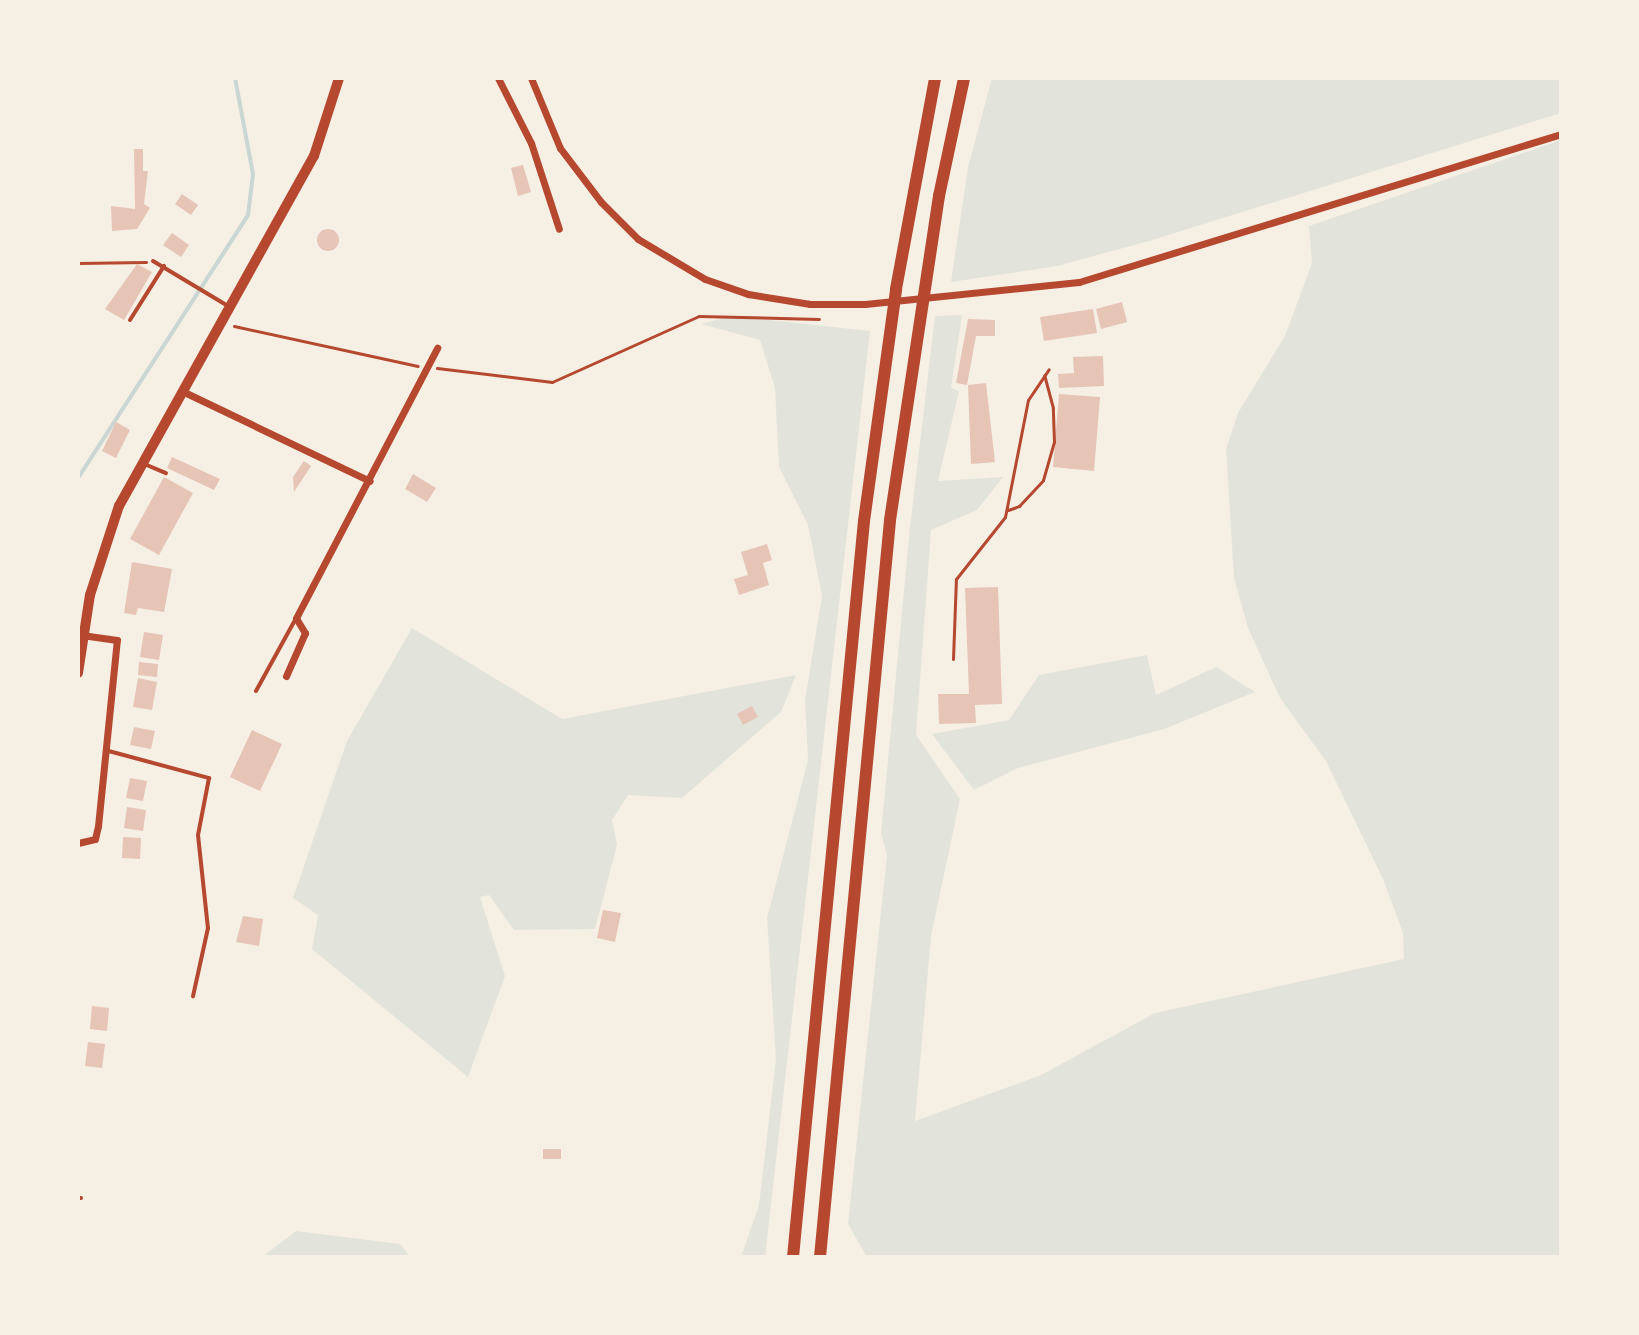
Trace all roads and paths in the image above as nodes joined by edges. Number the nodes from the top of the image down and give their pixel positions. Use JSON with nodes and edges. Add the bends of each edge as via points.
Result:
{"nodes":[{"id":1,"x":339,"y":78,"type":"edge"},
{"id":2,"x":498,"y":78,"type":"edge"},
{"id":3,"x":531,"y":78,"type":"edge"},
{"id":4,"x":935,"y":78,"type":"edge"},
{"id":5,"x":964,"y":78,"type":"edge"},
{"id":6,"x":1561,"y":134,"type":"edge"},
{"id":7,"x":559,"y":229,"type":"dead end"},
{"id":8,"x":153,"y":261,"type":"joint"},
{"id":9,"x":78,"y":263,"type":"edge"},
{"id":10,"x":164,"y":266,"type":"junction"},
{"id":11,"x":228,"y":306,"type":"junction"},
{"id":12,"x":819,"y":319,"type":"dead end"},
{"id":13,"x":130,"y":320,"type":"dead end"},
{"id":14,"x":219,"y":322,"type":"junction"},
{"id":15,"x":437,"y":348,"type":"dead end"},
{"id":16,"x":1049,"y":369,"type":"dead end"},
{"id":17,"x":426,"y":370,"type":"junction"},
{"id":18,"x":1044,"y":375,"type":"junction"},
{"id":19,"x":180,"y":390,"type":"junction"},
{"id":20,"x":140,"y":463,"type":"junction"},
{"id":21,"x":166,"y":473,"type":"dead end"},
{"id":22,"x":370,"y":481,"type":"junction"},
{"id":23,"x":1008,"y":510,"type":"junction"},
{"id":24,"x":296,"y":618,"type":"junction"},
{"id":25,"x":83,"y":635,"type":"junction"},
{"id":26,"x":953,"y":659,"type":"dead end"},
{"id":27,"x":78,"y":673,"type":"edge"},
{"id":28,"x":286,"y":676,"type":"dead end"},
{"id":29,"x":256,"y":691,"type":"dead end"},
{"id":30,"x":103,"y":749,"type":"junction"},
{"id":31,"x":78,"y":843,"type":"edge"},
{"id":32,"x":193,"y":996,"type":"dead end"},
{"id":33,"x":793,"y":1257,"type":"edge"},
{"id":34,"x":820,"y":1257,"type":"edge"}],
"edges":[{"from":1,"to":11,"type":"main road","via":[[314,156]]},
{"from":2,"to":7,"type":"street","via":[[531,143]]},
{"from":3,"to":6,"type":"street","via":[[560,148],[601,202],[638,239],[705,279],[748,294],[810,304],[865,304],[1079,282]]},
{"from":4,"to":33,"type":"highway","via":[[896,289],[849,657]]},
{"from":5,"to":34,"type":"highway","via":[[925,288],[875,653]]},
{"from":8,"to":9,"type":"path"},
{"from":8,"to":10,"type":"lane"},
{"from":10,"to":11,"type":"lane"},
{"from":10,"to":13,"type":"lane"},
{"from":11,"to":14,"type":"main road"},
{"from":12,"to":17,"type":"path","via":[[699,316],[552,382]]},
{"from":14,"to":17,"type":"path"},
{"from":14,"to":19,"type":"main road"},
{"from":15,"to":17,"type":"street"},
{"from":16,"to":18,"type":"path"},
{"from":17,"to":22,"type":"street"},
{"from":18,"to":23,"type":"path","via":[[1028,400]]},
{"from":18,"to":23,"type":"path","via":[[1053,408],[1051,453],[1043,480],[1019,506]]},
{"from":19,"to":20,"type":"main road"},
{"from":19,"to":22,"type":"street"},
{"from":20,"to":21,"type":"lane"},
{"from":20,"to":25,"type":"main road","via":[[108,534]]},
{"from":22,"to":24,"type":"street"},
{"from":23,"to":26,"type":"path","via":[[956,579]]},
{"from":24,"to":28,"type":"street","via":[[305,633]]},
{"from":24,"to":29,"type":"lane"},
{"from":25,"to":27,"type":"main road"},
{"from":25,"to":30,"type":"street","via":[[117,640]]},
{"from":30,"to":31,"type":"street","via":[[95,839]]},
{"from":30,"to":32,"type":"lane","via":[[209,778],[198,835],[208,928]]}]}
